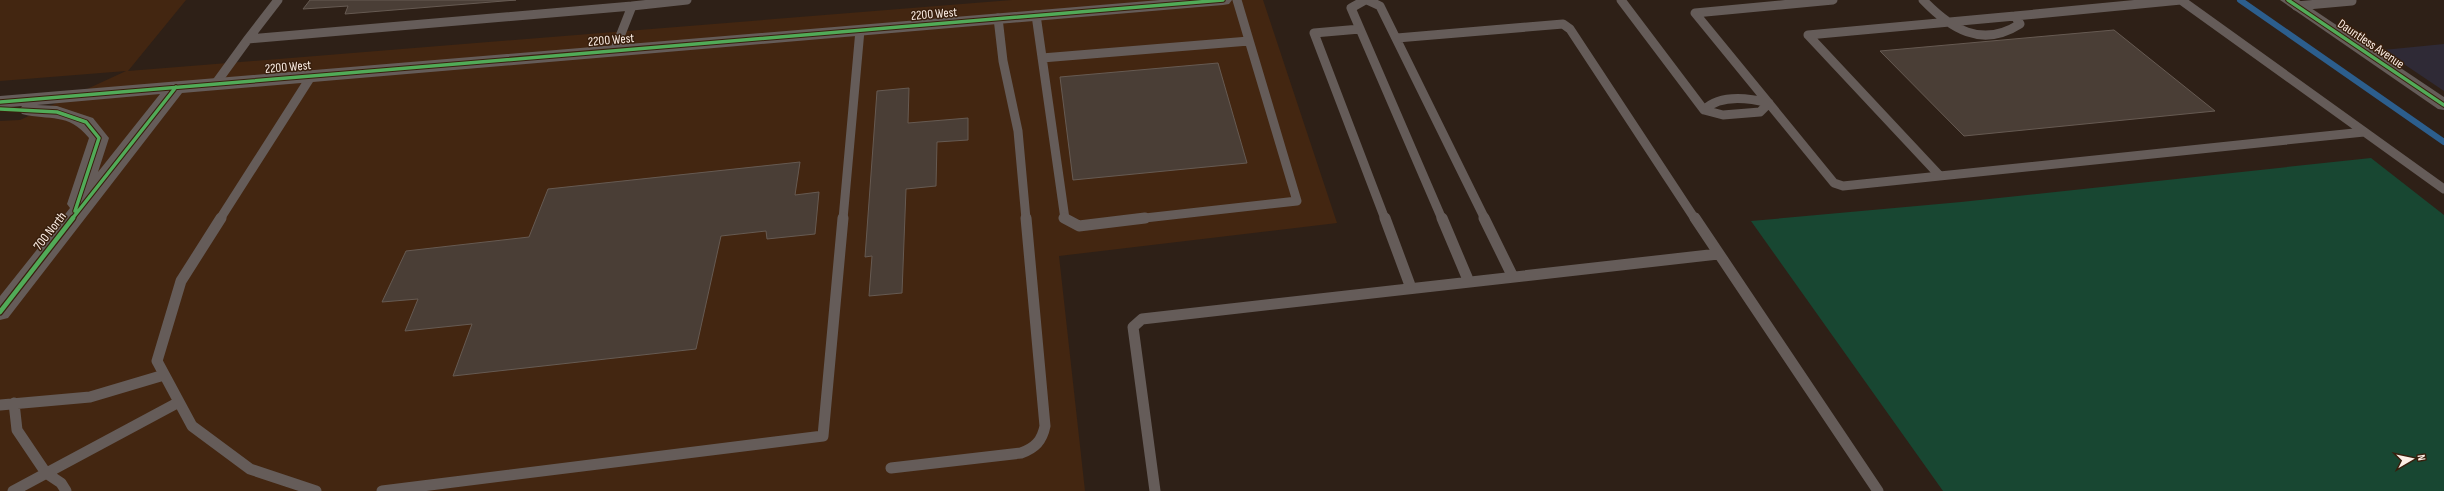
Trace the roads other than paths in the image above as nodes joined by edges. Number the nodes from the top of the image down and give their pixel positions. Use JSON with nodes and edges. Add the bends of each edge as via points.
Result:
{"nodes":[{"id":1,"x":278,"y":0,"type":"edge"},
{"id":2,"x":581,"y":0,"type":"edge"},
{"id":3,"x":687,"y":0,"type":"edge"},
{"id":4,"x":1223,"y":0,"type":"edge"},
{"id":5,"x":1237,"y":0,"type":"edge"},
{"id":6,"x":1366,"y":0,"type":"edge"},
{"id":7,"x":1621,"y":0,"type":"edge"},
{"id":8,"x":1833,"y":0,"type":"edge"},
{"id":9,"x":1923,"y":0,"type":"edge"},
{"id":10,"x":2181,"y":0,"type":"edge"},
{"id":11,"x":2352,"y":1,"type":"edge"},
{"id":12,"x":2292,"y":3,"type":"edge"},
{"id":13,"x":632,"y":6,"type":"junction"},
{"id":14,"x":576,"y":11,"type":"junction"},
{"id":15,"x":1036,"y":15,"type":"junction"},
{"id":16,"x":2015,"y":16,"type":"junction"},
{"id":17,"x":998,"y":18,"type":"junction"},
{"id":18,"x":1946,"y":22,"type":"junction"},
{"id":19,"x":1360,"y":29,"type":"junction"},
{"id":20,"x":860,"y":30,"type":"junction"},
{"id":21,"x":1397,"y":38,"type":"junction"},
{"id":22,"x":248,"y":39,"type":"junction"},
{"id":23,"x":1249,"y":41,"type":"junction"},
{"id":24,"x":616,"y":49,"type":"junction"},
{"id":25,"x":1042,"y":58,"type":"junction"},
{"id":26,"x":312,"y":75,"type":"junction"},
{"id":27,"x":216,"y":83,"type":"junction"},
{"id":28,"x":176,"y":87,"type":"junction"},
{"id":29,"x":0,"y":102,"type":"edge"},
{"id":30,"x":1769,"y":103,"type":"junction"},
{"id":31,"x":2444,"y":105,"type":"edge"},
{"id":32,"x":0,"y":109,"type":"edge"},
{"id":33,"x":1704,"y":110,"type":"junction"},
{"id":34,"x":2364,"y":132,"type":"junction"},
{"id":35,"x":1940,"y":176,"type":"junction"},
{"id":36,"x":2444,"y":189,"type":"edge"},
{"id":37,"x":73,"y":219,"type":"junction"},
{"id":38,"x":1718,"y":254,"type":"junction"},
{"id":39,"x":1513,"y":277,"type":"junction"},
{"id":40,"x":1469,"y":282,"type":"junction"},
{"id":41,"x":1411,"y":288,"type":"junction"},
{"id":42,"x":0,"y":312,"type":"edge"},
{"id":43,"x":164,"y":375,"type":"junction"},
{"id":44,"x":179,"y":402,"type":"junction"},
{"id":45,"x":14,"y":404,"type":"junction"},
{"id":46,"x":0,"y":405,"type":"edge"},
{"id":47,"x":890,"y":468,"type":"dead end"},
{"id":48,"x":46,"y":473,"type":"junction"},
{"id":49,"x":14,"y":491,"type":"edge"},
{"id":50,"x":66,"y":491,"type":"edge"},
{"id":51,"x":316,"y":491,"type":"edge"},
{"id":52,"x":382,"y":491,"type":"edge"},
{"id":53,"x":1155,"y":491,"type":"edge"},
{"id":54,"x":1878,"y":491,"type":"edge"}],
"edges":[{"from":1,"to":22,"type":"lane"},
{"from":2,"to":14,"type":"lane"},
{"from":3,"to":13,"type":"lane"},
{"from":4,"to":15,"type":"street","name":"2200 West"},
{"from":5,"to":23,"type":"lane"},
{"from":6,"to":19,"type":"lane","via":[[1351,8]]},
{"from":6,"to":21,"type":"lane","via":[[1380,6]]},
{"from":7,"to":33,"type":"lane"},
{"from":8,"to":30,"type":"lane","via":[[1695,13]]},
{"from":9,"to":18,"type":"lane"},
{"from":10,"to":16,"type":"lane"},
{"from":10,"to":34,"type":"lane"},
{"from":11,"to":12,"type":"lane"},
{"from":12,"to":31,"type":"street","name":"Dauntless Avenue"},
{"from":13,"to":14,"type":"lane"},
{"from":13,"to":24,"type":"lane"},
{"from":14,"to":22,"type":"lane"},
{"from":15,"to":17,"type":"street","name":"2200 West"},
{"from":15,"to":25,"type":"lane"},
{"from":16,"to":18,"type":"lane"},
{"from":16,"to":18,"type":"lane","via":[[2020,24],[2014,29],[2000,33],[1960,30]]},
{"from":17,"to":20,"type":"street","name":"2200 West"},
{"from":17,"to":47,"type":"lane","via":[[1003,60],[1018,131],[1044,436],[1040,444],[1020,453]]},
{"from":18,"to":35,"type":"lane","via":[[1808,35]]},
{"from":19,"to":40,"type":"lane"},
{"from":19,"to":41,"type":"lane","via":[[1314,33]]},
{"from":20,"to":24,"type":"street","name":"2200 West"},
{"from":20,"to":52,"type":"lane","via":[[823,436]]},
{"from":21,"to":38,"type":"lane","via":[[1563,24]]},
{"from":21,"to":39,"type":"lane"},
{"from":22,"to":27,"type":"lane"},
{"from":23,"to":25,"type":"lane"},
{"from":23,"to":25,"type":"lane","via":[[1297,201],[1079,226],[1064,219]]},
{"from":24,"to":26,"type":"street","name":"2200 West"},
{"from":26,"to":27,"type":"street","name":"2200 West"},
{"from":26,"to":43,"type":"lane","via":[[181,281],[157,361]]},
{"from":27,"to":28,"type":"street","name":"2200 West"},
{"from":28,"to":29,"type":"street","name":"2200 West"},
{"from":28,"to":37,"type":"street","name":"700 North"},
{"from":30,"to":33,"type":"lane","via":[[1750,98],[1712,102]]},
{"from":30,"to":33,"type":"lane","via":[[1760,112],[1723,115]]},
{"from":30,"to":35,"type":"lane","via":[[1834,183],[1843,186]]},
{"from":32,"to":37,"type":"street","via":[[57,112],[86,122],[100,138]]},
{"from":34,"to":35,"type":"lane"},
{"from":34,"to":36,"type":"lane"},
{"from":37,"to":42,"type":"street","name":"700 North"},
{"from":38,"to":39,"type":"lane"},
{"from":38,"to":54,"type":"lane"},
{"from":39,"to":40,"type":"lane"},
{"from":40,"to":41,"type":"lane"},
{"from":41,"to":53,"type":"lane","via":[[1142,319],[1133,327]]},
{"from":43,"to":44,"type":"lane"},
{"from":43,"to":45,"type":"lane","via":[[90,397]]},
{"from":44,"to":48,"type":"lane"},
{"from":44,"to":51,"type":"lane","via":[[192,426],[250,469]]},
{"from":45,"to":46,"type":"lane"},
{"from":45,"to":48,"type":"lane","via":[[17,430]]},
{"from":48,"to":49,"type":"lane"},
{"from":48,"to":50,"type":"lane","via":[[61,483]]}]}
